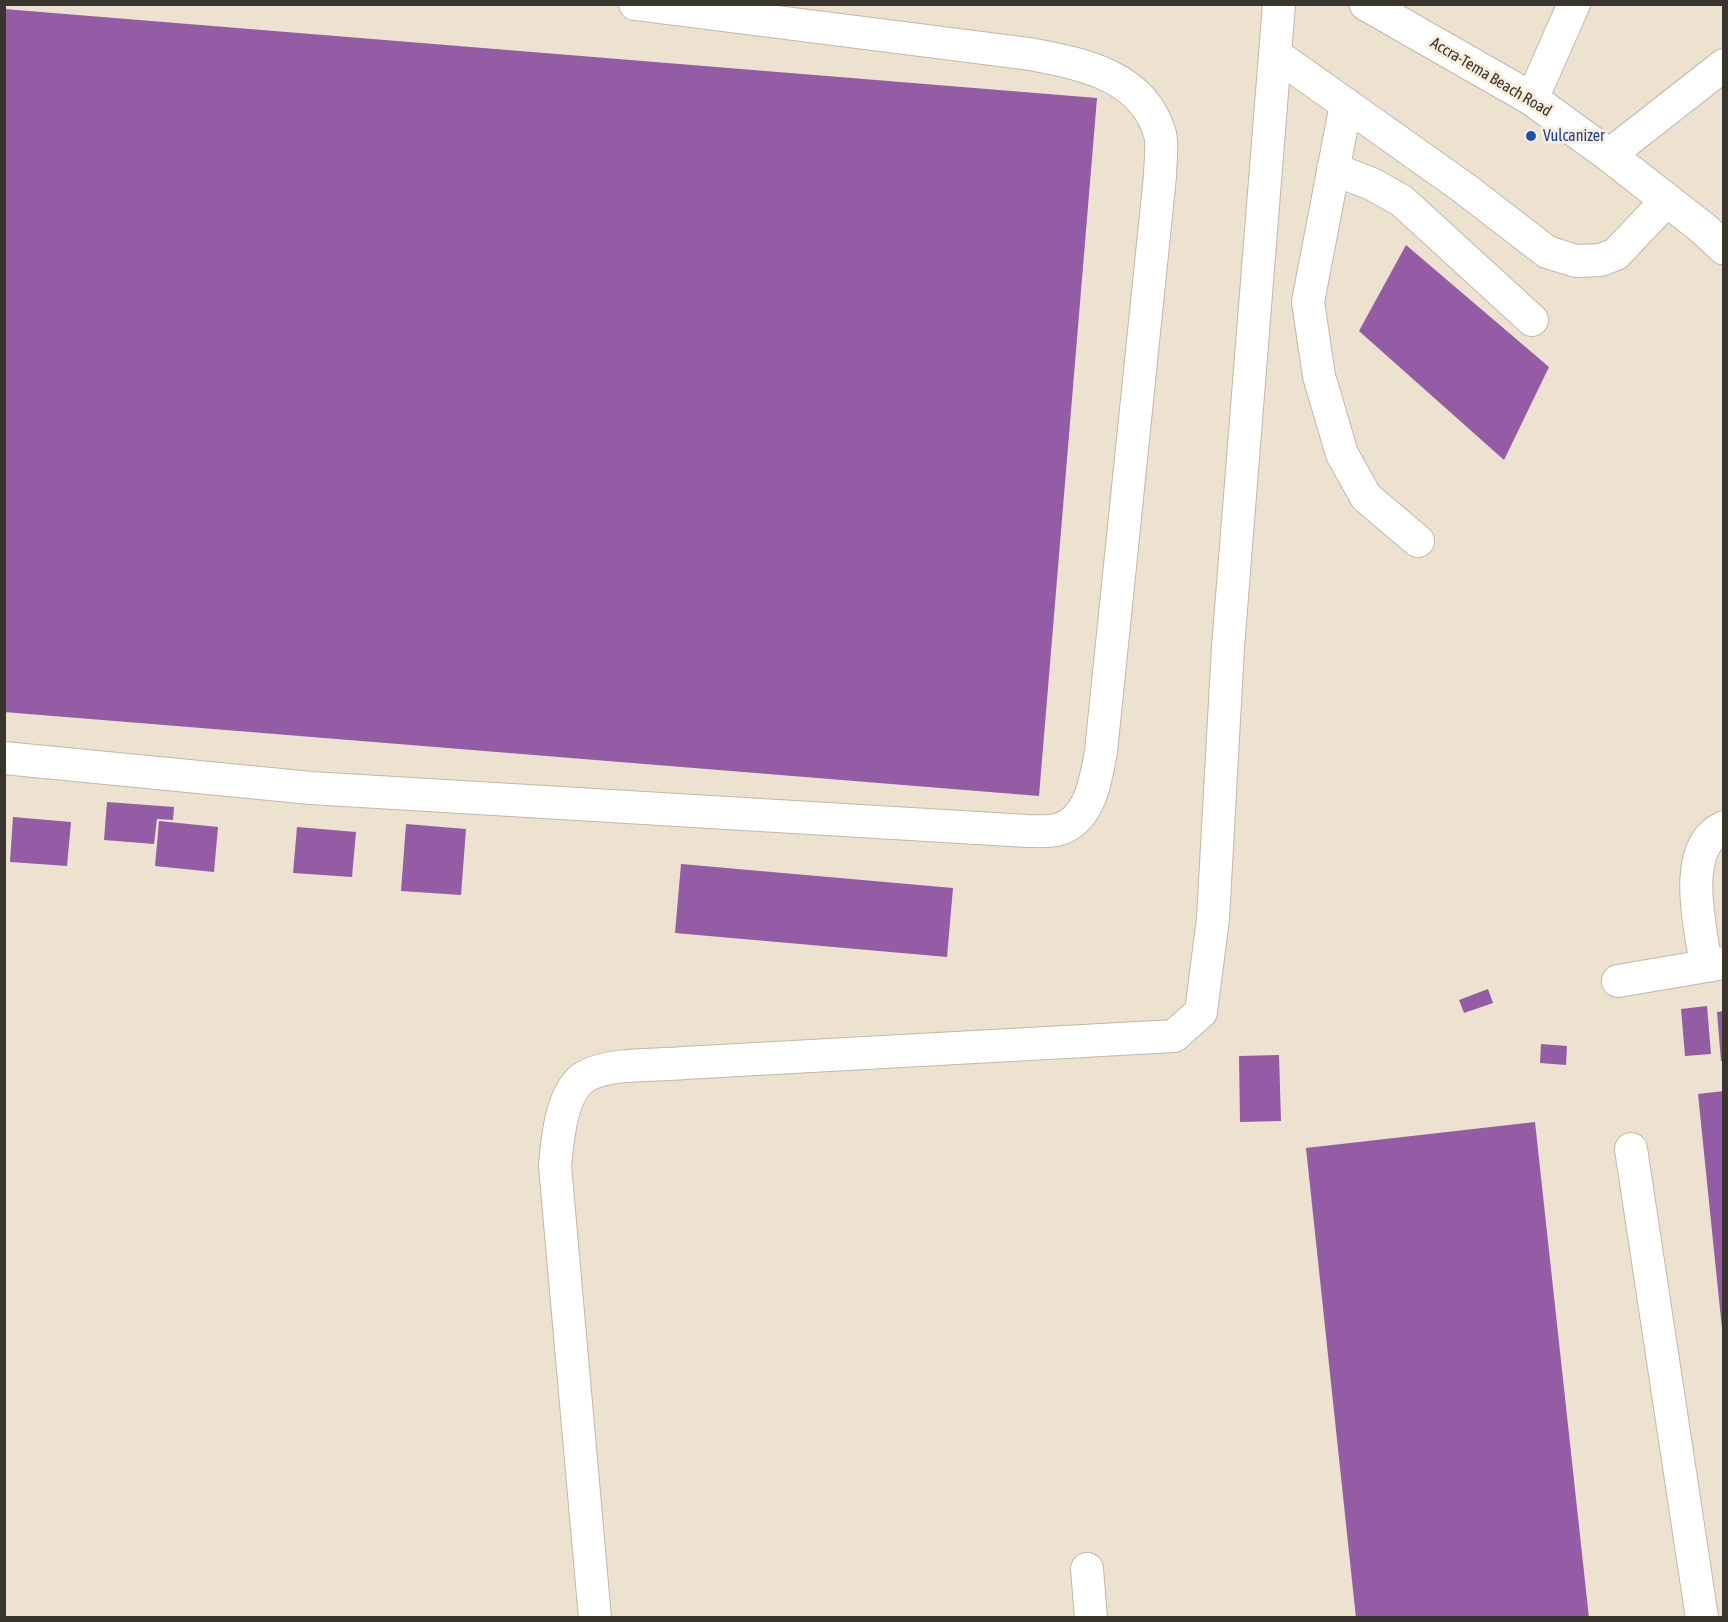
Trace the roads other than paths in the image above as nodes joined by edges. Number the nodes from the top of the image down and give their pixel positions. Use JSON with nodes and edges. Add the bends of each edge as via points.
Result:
{"nodes":[{"id":1,"x":635,"y":4,"type":"edge"},
{"id":2,"x":1279,"y":4,"type":"edge"},
{"id":3,"x":1366,"y":4,"type":"edge"},
{"id":4,"x":1574,"y":4,"type":"edge"},
{"id":5,"x":1275,"y":54,"type":"junction"},
{"id":6,"x":1724,"y":65,"type":"edge"},
{"id":7,"x":1532,"y":99,"type":"junction"},
{"id":8,"x":1346,"y":104,"type":"junction"},
{"id":9,"x":1609,"y":155,"type":"junction"},
{"id":10,"x":1333,"y":169,"type":"junction"},
{"id":11,"x":1667,"y":200,"type":"junction"},
{"id":12,"x":1724,"y":248,"type":"edge"},
{"id":13,"x":1532,"y":320,"type":"dead end"},
{"id":14,"x":1418,"y":541,"type":"dead end"},
{"id":15,"x":4,"y":758,"type":"edge"},
{"id":16,"x":1724,"y":827,"type":"edge"},
{"id":17,"x":1715,"y":964,"type":"edge"},
{"id":18,"x":1617,"y":981,"type":"dead end"},
{"id":19,"x":1631,"y":1149,"type":"dead end"},
{"id":20,"x":1087,"y":1569,"type":"dead end"},
{"id":21,"x":595,"y":1617,"type":"edge"},
{"id":22,"x":1091,"y":1617,"type":"edge"},
{"id":23,"x":1702,"y":1617,"type":"edge"}],
"edges":[{"from":1,"to":15,"type":"street","via":[[1030,54],[1083,65],[1120,80],[1145,102],[1160,135],[1160,176],[1101,752],[1094,790],[1079,815],[1057,830],[1027,831],[311,788]]},
{"from":2,"to":5,"type":"street"},
{"from":3,"to":7,"type":"main road","name":"Accra-Tema Beach Road"},
{"from":4,"to":7,"type":"street"},
{"from":5,"to":8,"type":"street"},
{"from":5,"to":21,"type":"street","via":[[1228,647],[1214,919],[1201,1012],[1174,1036],[615,1069],[586,1077],[573,1089],[563,1112],[555,1166]]},
{"from":6,"to":9,"type":"street"},
{"from":7,"to":9,"type":"main road","name":"Accra-Tema Beach Road"},
{"from":8,"to":10,"type":"street"},
{"from":8,"to":11,"type":"street","via":[[1547,252],[1576,261],[1601,260],[1616,254]]},
{"from":9,"to":11,"type":"main road","name":"Accra-Tema Beach Road"},
{"from":10,"to":13,"type":"street","via":[[1402,201]]},
{"from":10,"to":14,"type":"street","via":[[1308,302],[1319,376],[1342,454],[1366,497]]},
{"from":11,"to":12,"type":"main road","name":"Accra-Tema Beach Road"},
{"from":16,"to":17,"type":"street","via":[[1716,830],[1704,845],[1695,882]]},
{"from":17,"to":18,"type":"street"},
{"from":19,"to":23,"type":"street"},
{"from":20,"to":22,"type":"street"}]}
